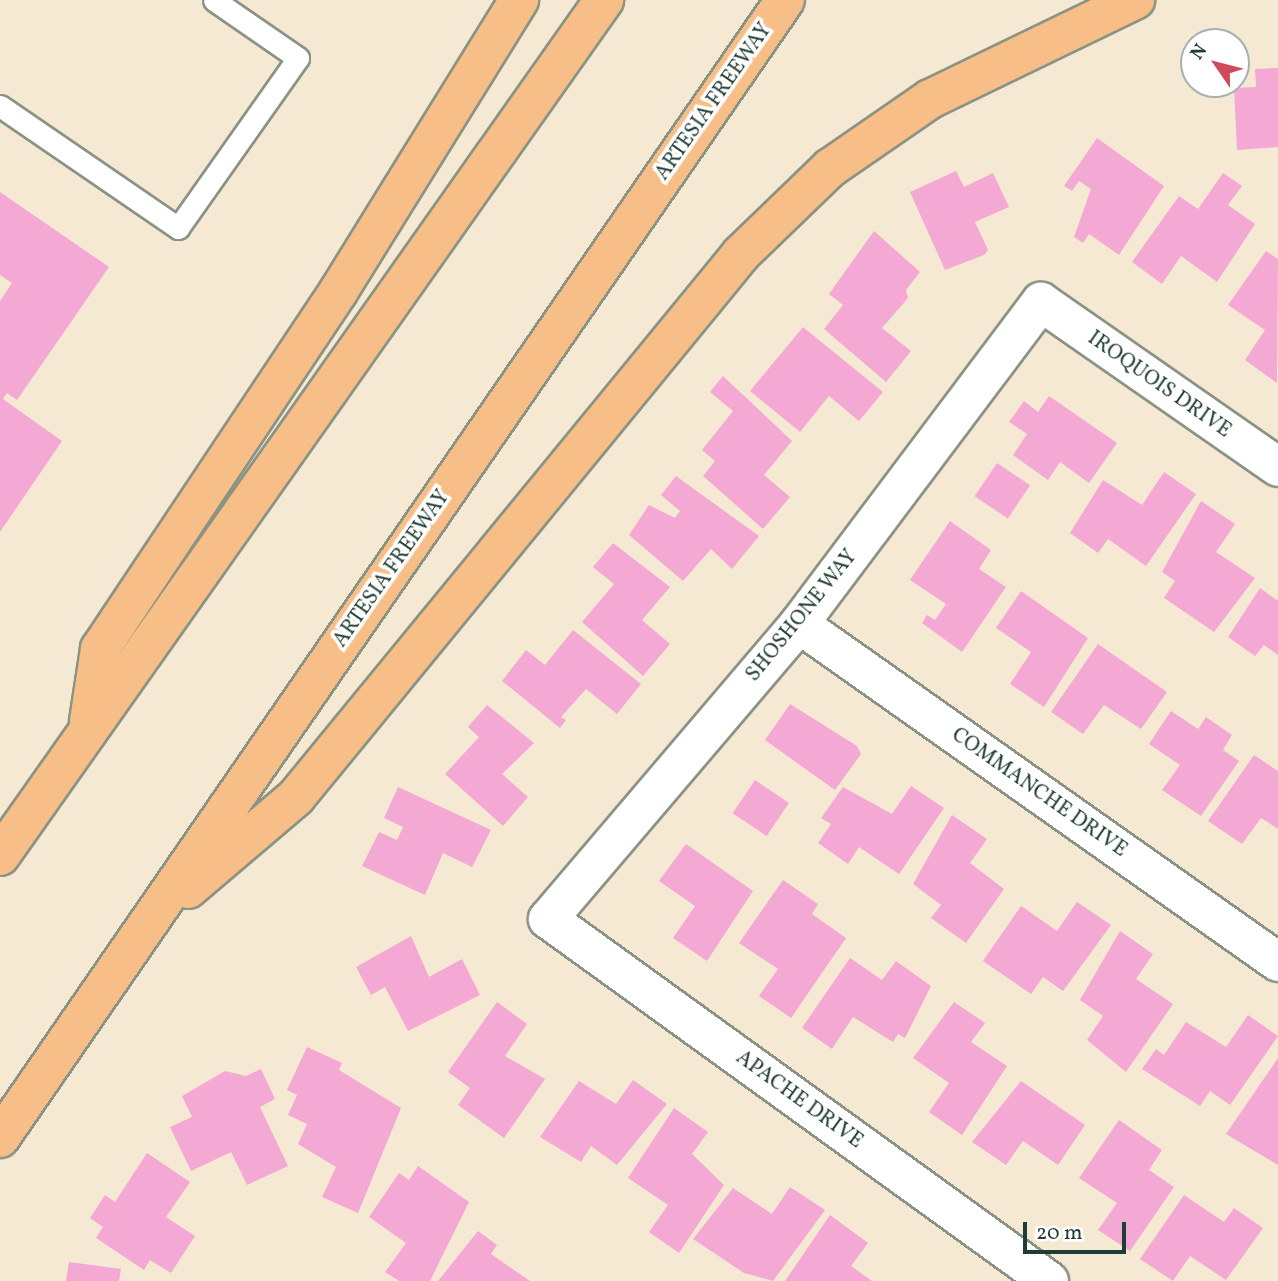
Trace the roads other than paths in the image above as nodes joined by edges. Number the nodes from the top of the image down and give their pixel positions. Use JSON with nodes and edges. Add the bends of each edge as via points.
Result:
{"nodes":[{"id":1,"x":214,"y":0,"type":"edge"},
{"id":2,"x":519,"y":0,"type":"edge"},
{"id":3,"x":604,"y":0,"type":"edge"},
{"id":4,"x":785,"y":0,"type":"edge"},
{"id":5,"x":1135,"y":0,"type":"edge"},
{"id":6,"x":0,"y":106,"type":"edge"},
{"id":7,"x":1041,"y":302,"type":"joint"},
{"id":8,"x":1278,"y":467,"type":"edge"},
{"id":9,"x":799,"y":624,"type":"junction"},
{"id":10,"x":88,"y":726,"type":"junction"},
{"id":11,"x":0,"y":856,"type":"edge"},
{"id":12,"x":548,"y":919,"type":"joint"},
{"id":13,"x":149,"y":922,"type":"junction"},
{"id":14,"x":1278,"y":961,"type":"edge"},
{"id":15,"x":0,"y":1138,"type":"edge"},
{"id":16,"x":1049,"y":1281,"type":"edge"}],
"edges":[{"from":1,"to":6,"type":"lane","via":[[298,58],[178,228]]},
{"from":2,"to":10,"type":"highway","via":[[338,292],[100,649]]},
{"from":3,"to":10,"type":"highway"},
{"from":4,"to":13,"type":"highway","name":"ARTESIA FREEWAY"},
{"from":5,"to":13,"type":"highway","via":[[930,99],[830,168],[741,254],[296,797]]},
{"from":7,"to":8,"type":"street","name":"IROQUOIS DRIVE"},
{"from":7,"to":9,"type":"street","name":"SHOSHONE WAY"},
{"from":9,"to":12,"type":"street","name":"SHOSHONE WAY"},
{"from":9,"to":14,"type":"street","name":"COMMANCHE DRIVE"},
{"from":10,"to":11,"type":"highway"},
{"from":12,"to":16,"type":"street","name":"APACHE DRIVE"},
{"from":13,"to":15,"type":"highway","name":"ARTESIA FREEWAY"}]}
